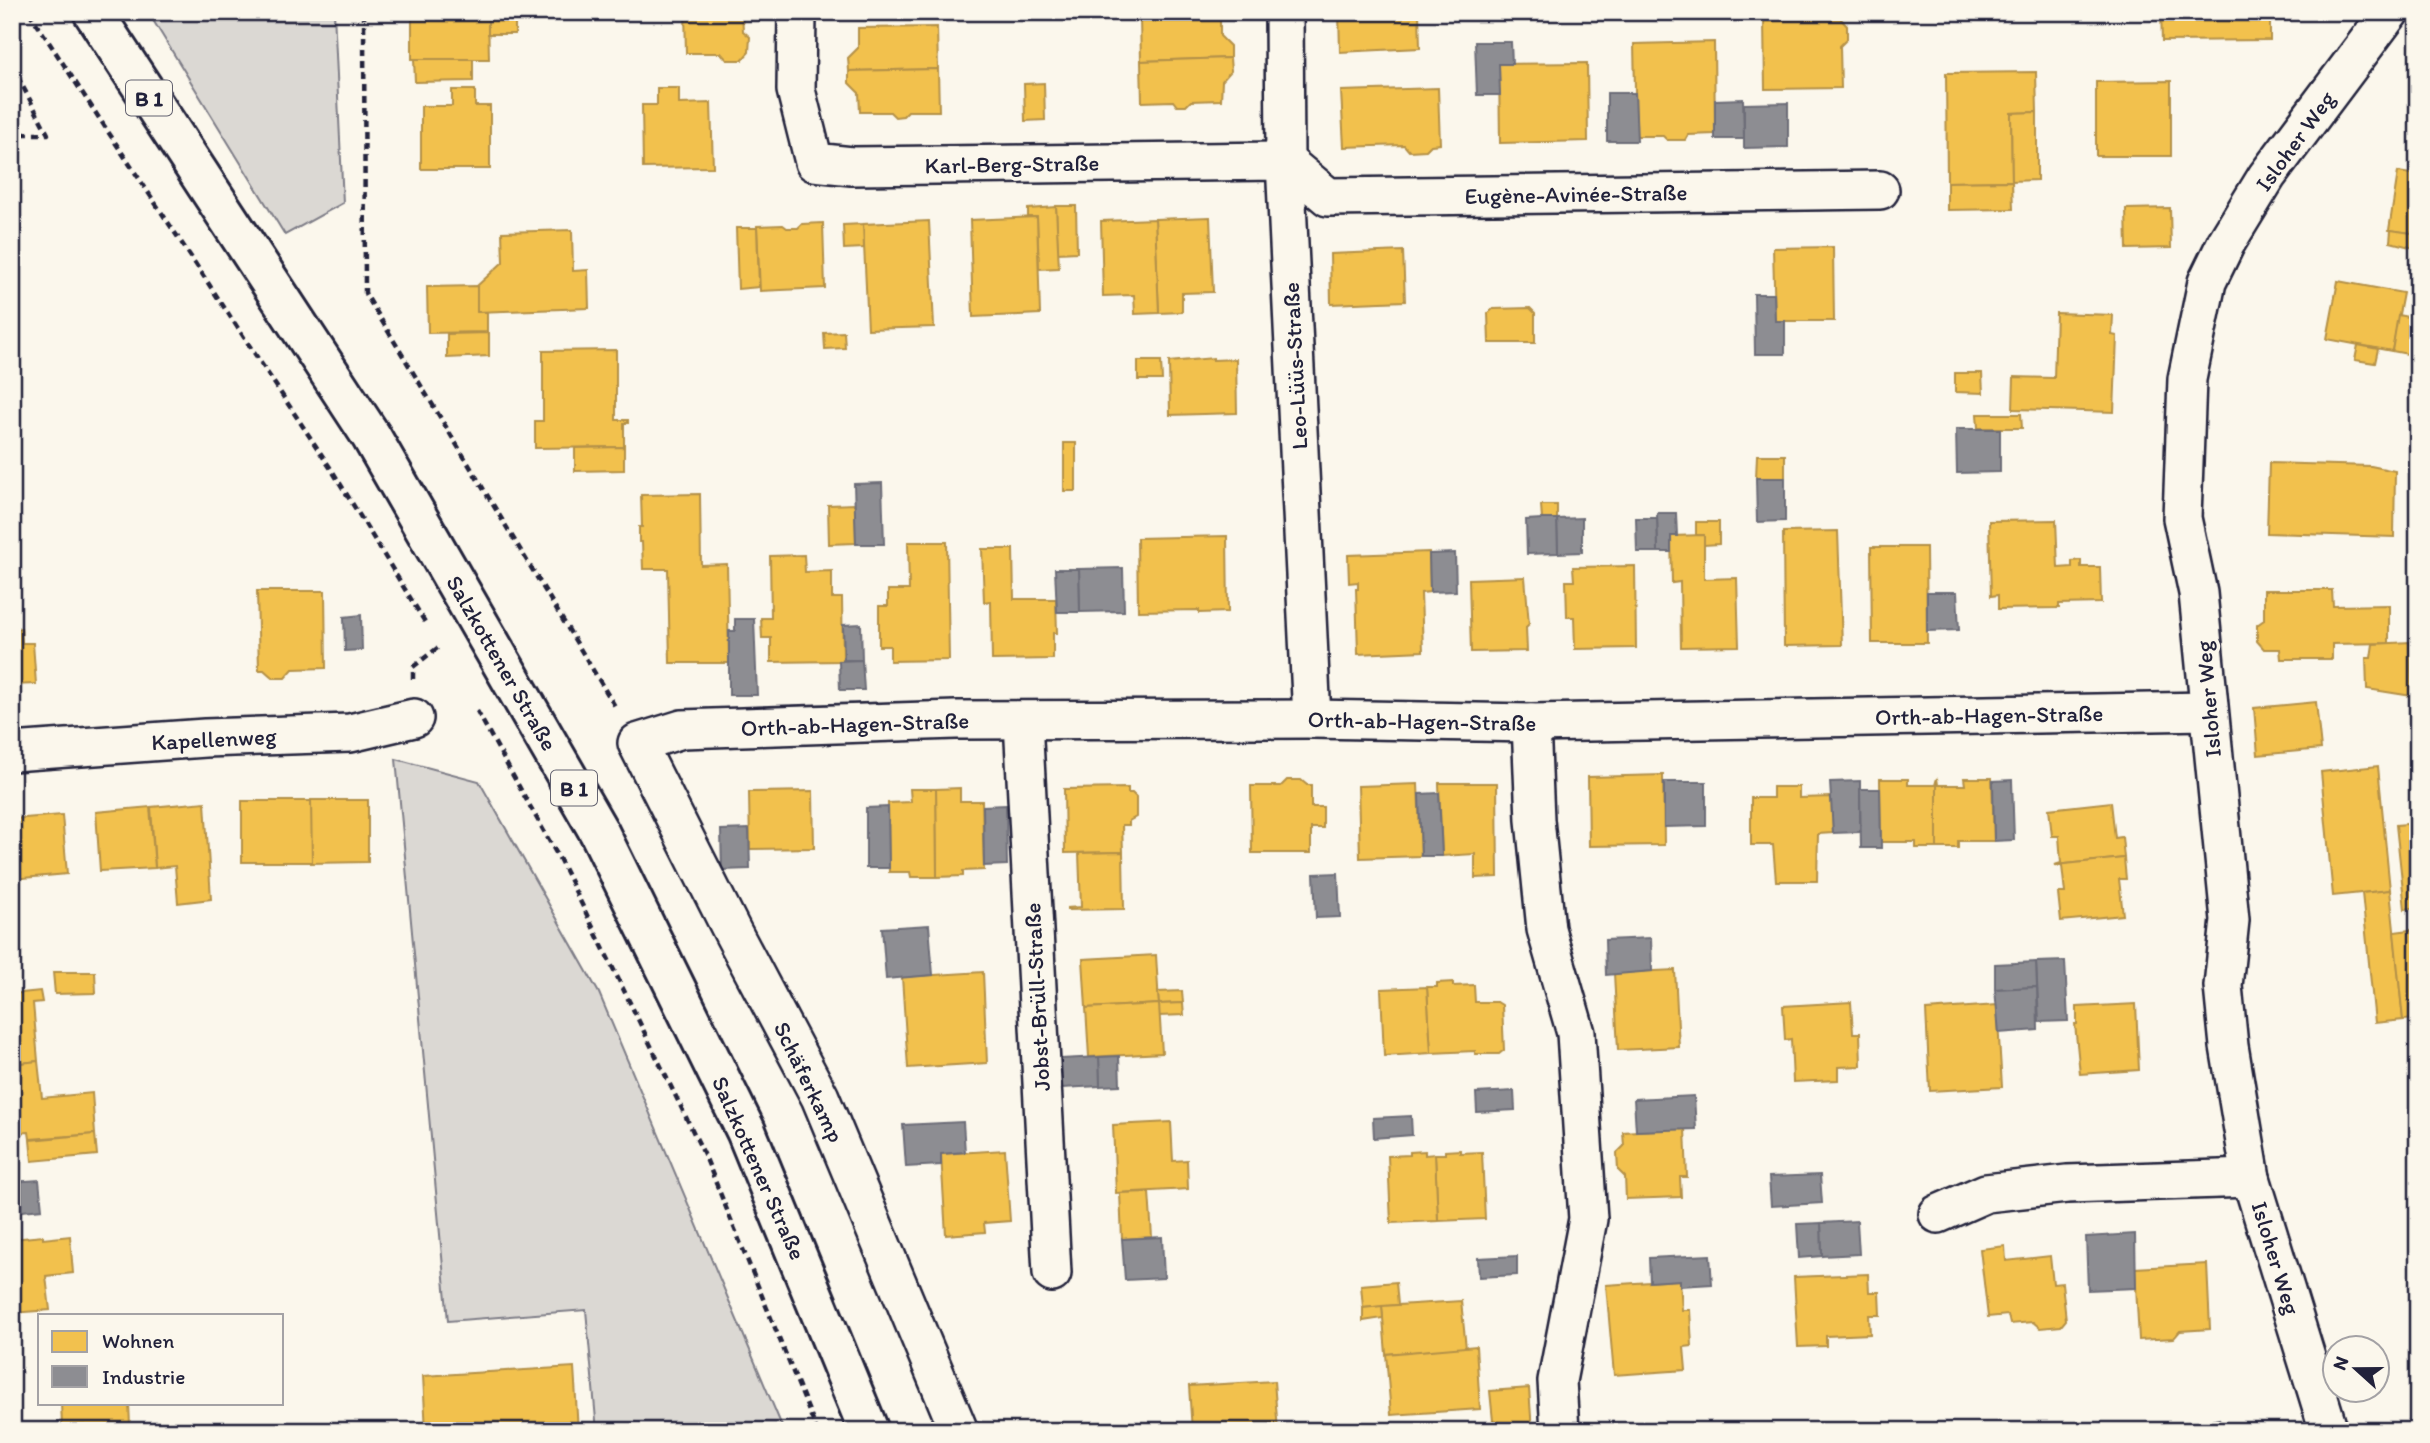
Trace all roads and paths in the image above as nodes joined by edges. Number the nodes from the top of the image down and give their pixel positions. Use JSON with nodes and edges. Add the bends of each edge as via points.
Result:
{"nodes":[{"id":1,"x":93,"y":12,"type":"edge"},
{"id":2,"x":364,"y":12,"type":"edge"},
{"id":3,"x":797,"y":12,"type":"edge"},
{"id":4,"x":1284,"y":12,"type":"edge"},
{"id":5,"x":2390,"y":12,"type":"edge"},
{"id":6,"x":12,"y":66,"type":"edge"},
{"id":7,"x":12,"y":134,"type":"edge"},
{"id":8,"x":1284,"y":161,"type":"junction"},
{"id":9,"x":1880,"y":190,"type":"dead end"},
{"id":10,"x":2209,"y":711,"type":"junction"},
{"id":11,"x":414,"y":718,"type":"dead end"},
{"id":12,"x":1312,"y":719,"type":"junction"},
{"id":13,"x":1023,"y":721,"type":"junction"},
{"id":14,"x":1531,"y":723,"type":"junction"},
{"id":15,"x":637,"y":743,"type":"junction"},
{"id":16,"x":12,"y":752,"type":"edge"},
{"id":17,"x":2251,"y":1178,"type":"junction"},
{"id":18,"x":1938,"y":1214,"type":"dead end"},
{"id":19,"x":1052,"y":1273,"type":"dead end"},
{"id":20,"x":869,"y":1431,"type":"edge"},
{"id":21,"x":959,"y":1431,"type":"edge"},
{"id":22,"x":1560,"y":1431,"type":"edge"},
{"id":23,"x":2329,"y":1431,"type":"edge"}],
"edges":[{"from":1,"to":20,"type":"main road","name":"Salzkottener Straße","number":"B 1","via":[[371,436],[599,832],[746,1131]]},
{"from":2,"to":15,"type":"path","via":[[365,293]]},
{"from":3,"to":8,"type":"street","name":"Karl-Berg-Straße","via":[[796,90],[814,162],[852,166]]},
{"from":4,"to":8,"type":"street","name":"Leo-Lüüs-Straße"},
{"from":5,"to":10,"type":"street","name":"Isloher Weg","via":[[2267,176],[2207,282],[2186,379],[2182,519],[2198,593]]},
{"from":6,"to":7,"type":"path","via":[[48,134]]},
{"from":8,"to":9,"type":"street","name":"Eugène-Avinée-Straße","via":[[1328,197]]},
{"from":8,"to":12,"type":"street","name":"Leo-Lüüs-Straße"},
{"from":10,"to":14,"type":"street","name":"Orth-ab-Hagen-Straße"},
{"from":10,"to":17,"type":"street","name":"Isloher Weg","via":[[2230,920],[2223,986]]},
{"from":11,"to":16,"type":"street","name":"Kapellenweg","via":[[350,733]]},
{"from":12,"to":13,"type":"street","name":"Orth-ab-Hagen-Straße"},
{"from":12,"to":14,"type":"street","name":"Orth-ab-Hagen-Straße"},
{"from":13,"to":15,"type":"street","name":"Orth-ab-Hagen-Straße","via":[[682,729]]},
{"from":13,"to":19,"type":"street","name":"Jobst-Brüll-Straße"},
{"from":14,"to":22,"type":"street","via":[[1546,929],[1576,1032],[1588,1219],[1557,1381]]},
{"from":15,"to":21,"type":"street","name":"Schäferkamp","via":[[820,1097]]},
{"from":17,"to":18,"type":"street","via":[[2067,1184],[1986,1193]]},
{"from":17,"to":23,"type":"street","name":"Isloher Weg"}]}
